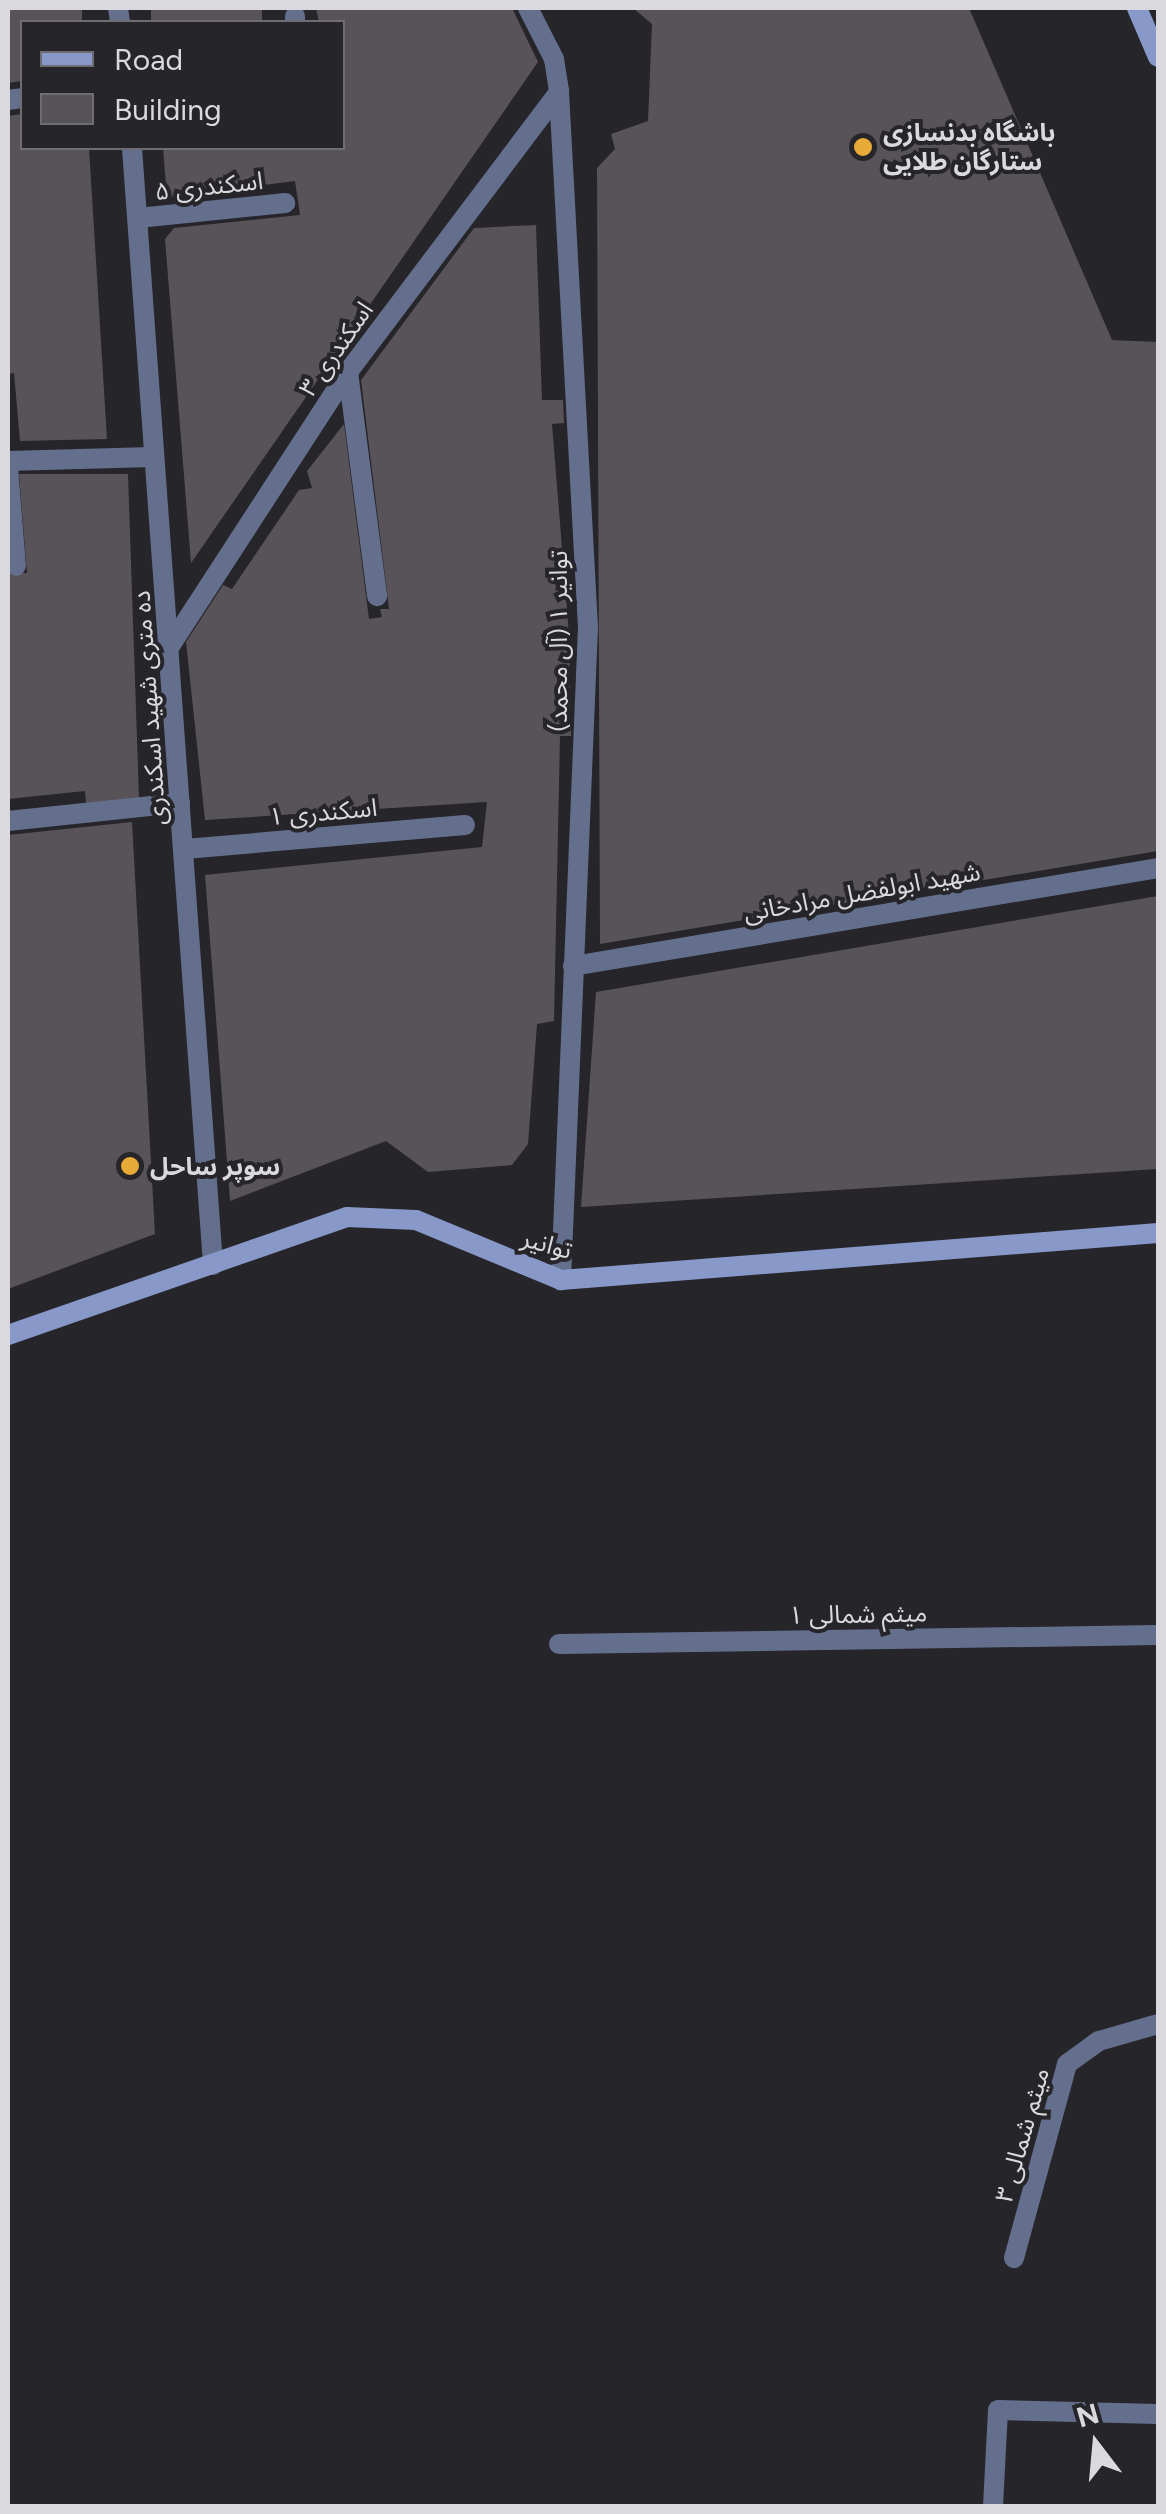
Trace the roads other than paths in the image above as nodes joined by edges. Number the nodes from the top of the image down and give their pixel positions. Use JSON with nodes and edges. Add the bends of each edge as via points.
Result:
{"nodes":[{"id":1,"x":528,"y":8,"type":"edge"},
{"id":2,"x":1137,"y":8,"type":"edge"},
{"id":3,"x":1158,"y":57,"type":"edge"},
{"id":4,"x":559,"y":92,"type":"junction"},
{"id":5,"x":132,"y":150,"type":"edge"},
{"id":6,"x":286,"y":203,"type":"dead end"},
{"id":7,"x":138,"y":218,"type":"junction"},
{"id":8,"x":348,"y":372,"type":"junction"},
{"id":9,"x":152,"y":457,"type":"junction"},
{"id":10,"x":8,"y":464,"type":"edge"},
{"id":11,"x":16,"y":566,"type":"dead end"},
{"id":12,"x":377,"y":596,"type":"dead end"},
{"id":13,"x":170,"y":646,"type":"junction"},
{"id":14,"x":180,"y":802,"type":"junction"},
{"id":15,"x":8,"y":821,"type":"edge"},
{"id":16,"x":465,"y":826,"type":"dead end"},
{"id":17,"x":185,"y":848,"type":"junction"},
{"id":18,"x":1158,"y":868,"type":"edge"},
{"id":19,"x":573,"y":966,"type":"junction"},
{"id":20,"x":1158,"y":1233,"type":"edge"},
{"id":21,"x":213,"y":1265,"type":"junction"},
{"id":22,"x":561,"y":1280,"type":"junction"},
{"id":23,"x":8,"y":1335,"type":"edge"},
{"id":24,"x":1158,"y":1634,"type":"edge"},
{"id":25,"x":558,"y":1644,"type":"dead end"},
{"id":26,"x":1158,"y":2024,"type":"edge"},
{"id":27,"x":1014,"y":2258,"type":"dead end"},
{"id":28,"x":1158,"y":2414,"type":"edge"},
{"id":29,"x":993,"y":2506,"type":"edge"}],
"edges":[{"from":1,"to":4,"type":"street","name":"توانیر ۱ (آل محمد)","via":[[554,59]]},
{"from":2,"to":3,"type":"street"},
{"from":4,"to":8,"type":"street","name":"اسکندری ۳"},
{"from":4,"to":19,"type":"street","name":"توانیر ۱ (آل محمد)","via":[[588,627]]},
{"from":5,"to":7,"type":"street","name":"ده متری شهید اسکندری"},
{"from":6,"to":7,"type":"street","name":"اسکندری ۵"},
{"from":7,"to":9,"type":"street","name":"ده متری شهید اسکندری"},
{"from":8,"to":12,"type":"street"},
{"from":8,"to":13,"type":"street","name":"اسکندری ۳"},
{"from":9,"to":10,"type":"street"},
{"from":9,"to":13,"type":"street","name":"ده متری شهید اسکندری"},
{"from":10,"to":11,"type":"street"},
{"from":13,"to":14,"type":"street","name":"ده متری شهید اسکندری"},
{"from":14,"to":15,"type":"street"},
{"from":14,"to":17,"type":"street","name":"ده متری شهید اسکندری"},
{"from":16,"to":17,"type":"street","name":"اسکندری ۱"},
{"from":17,"to":21,"type":"street","name":"ده متری شهید اسکندری"},
{"from":18,"to":19,"type":"street","name":"شهید ابولفضل مرادخانی"},
{"from":19,"to":22,"type":"street","name":"توانیر ۱ (آل محمد)"},
{"from":20,"to":22,"type":"street","name":"توانیر"},
{"from":21,"to":22,"type":"street","name":"توانیر","via":[[346,1218],[416,1220]]},
{"from":21,"to":23,"type":"street","name":"توانیر"},
{"from":24,"to":25,"type":"street","name":"میثم شمالی ۱"},
{"from":26,"to":27,"type":"street","name":"میثم شمالی ۳","via":[[1099,2041],[1067,2064]]},
{"from":28,"to":29,"type":"street","via":[[998,2410]]}]}
